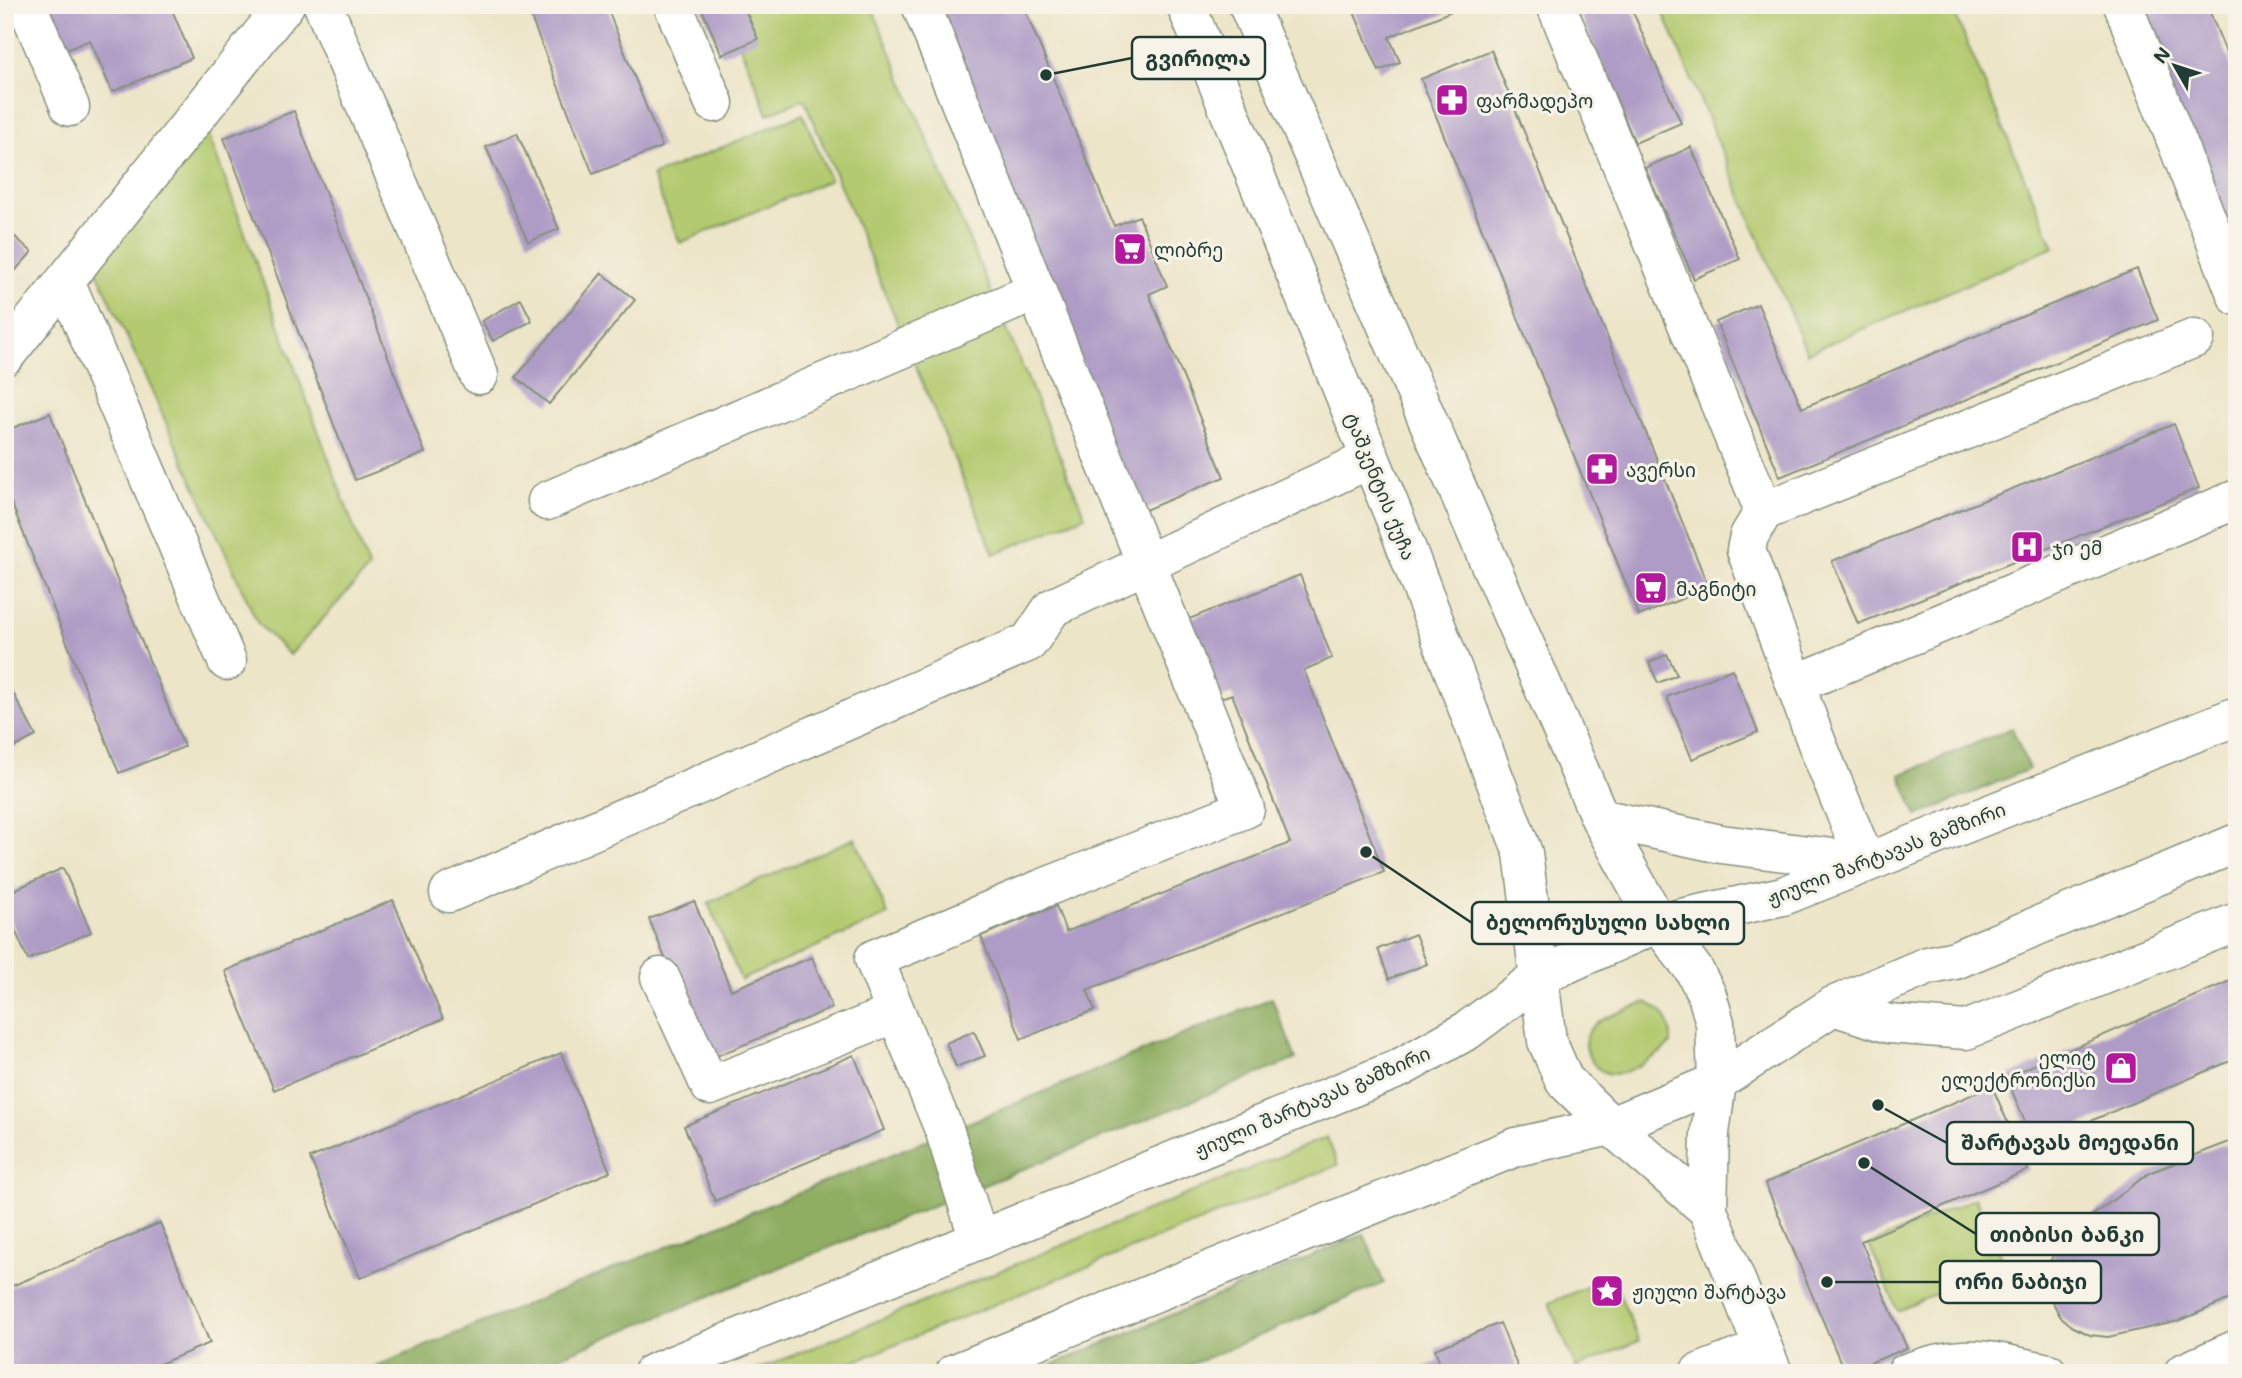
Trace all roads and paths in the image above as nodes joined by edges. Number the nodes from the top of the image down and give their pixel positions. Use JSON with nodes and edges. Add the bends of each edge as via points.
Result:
{"nodes":[{"id":1,"x":27,"y":5,"type":"edge"},
{"id":2,"x":323,"y":5,"type":"edge"},
{"id":3,"x":673,"y":5,"type":"edge"},
{"id":4,"x":921,"y":5,"type":"edge"},
{"id":5,"x":1186,"y":5,"type":"edge"},
{"id":6,"x":1248,"y":5,"type":"edge"},
{"id":7,"x":1556,"y":5,"type":"edge"},
{"id":8,"x":2123,"y":5,"type":"edge"},
{"id":9,"x":273,"y":8,"type":"edge"},
{"id":10,"x":714,"y":103,"type":"dead end"},
{"id":11,"x":70,"y":107,"type":"dead end"},
{"id":12,"x":65,"y":281,"type":"junction"},
{"id":13,"x":1037,"y":291,"type":"junction"},
{"id":14,"x":2237,"y":296,"type":"edge"},
{"id":15,"x":2195,"y":338,"type":"dead end"},
{"id":16,"x":5,"y":356,"type":"edge"},
{"id":17,"x":478,"y":375,"type":"dead end"},
{"id":18,"x":1370,"y":459,"type":"junction"},
{"id":19,"x":2237,"y":499,"type":"edge"},
{"id":20,"x":547,"y":500,"type":"dead end"},
{"id":21,"x":1764,"y":511,"type":"junction"},
{"id":22,"x":1147,"y":564,"type":"junction"},
{"id":23,"x":227,"y":661,"type":"dead end"},
{"id":24,"x":1796,"y":684,"type":"junction"},
{"id":25,"x":2237,"y":716,"type":"edge"},
{"id":26,"x":1600,"y":818,"type":"junction"},
{"id":27,"x":2237,"y":843,"type":"edge"},
{"id":28,"x":1866,"y":863,"type":"junction"},
{"id":29,"x":449,"y":893,"type":"dead end"},
{"id":30,"x":2237,"y":922,"type":"edge"},
{"id":31,"x":1658,"y":923,"type":"junction"},
{"id":32,"x":1540,"y":976,"type":"junction"},
{"id":33,"x":660,"y":977,"type":"dead end"},
{"id":34,"x":1833,"y":1006,"type":"junction"},
{"id":35,"x":896,"y":1013,"type":"junction"},
{"id":36,"x":1717,"y":1082,"type":"junction"},
{"id":37,"x":1611,"y":1126,"type":"junction"},
{"id":38,"x":1708,"y":1210,"type":"junction"},
{"id":39,"x":979,"y":1240,"type":"junction"},
{"id":40,"x":2237,"y":1349,"type":"edge"},
{"id":41,"x":1768,"y":1360,"type":"edge"},
{"id":42,"x":653,"y":1373,"type":"edge"},
{"id":43,"x":955,"y":1373,"type":"edge"},
{"id":44,"x":1699,"y":1373,"type":"edge"},
{"id":45,"x":1906,"y":1373,"type":"edge"},
{"id":46,"x":2048,"y":1373,"type":"edge"},
{"id":47,"x":2183,"y":1373,"type":"edge"}],
"edges":[{"from":1,"to":11,"type":"main road"},
{"from":2,"to":17,"type":"main road"},
{"from":3,"to":10,"type":"main road"},
{"from":4,"to":13,"type":"main road"},
{"from":5,"to":18,"type":"main road","name":"ტაშკენტის ქუჩა"},
{"from":6,"to":26,"type":"main road"},
{"from":7,"to":21,"type":"main road"},
{"from":8,"to":14,"type":"main road"},
{"from":9,"to":12,"type":"main road"},
{"from":12,"to":16,"type":"main road"},
{"from":12,"to":23,"type":"main road"},
{"from":13,"to":20,"type":"main road"},
{"from":13,"to":22,"type":"main road"},
{"from":15,"to":21,"type":"main road"},
{"from":18,"to":22,"type":"main road"},
{"from":18,"to":32,"type":"main road","name":"ტაშკენტის ქუჩა","via":[[1523,853]]},
{"from":19,"to":24,"type":"main road"},
{"from":21,"to":24,"type":"main road","via":[[1746,550]]},
{"from":22,"to":29,"type":"main road","via":[[1052,608],[1029,642]]},
{"from":22,"to":35,"type":"main road","via":[[1245,809],[874,959]]},
{"from":24,"to":28,"type":"main road"},
{"from":25,"to":28,"type":"main road","name":"ჟიული შარტავას გამზირი"},
{"from":26,"to":28,"type":"main road","via":[[1721,844]]},
{"from":26,"to":31,"type":"main road"},
{"from":27,"to":34,"type":"main road"},
{"from":28,"to":31,"type":"main road","name":"ჟიული შარტავას გამზირი","via":[[1783,896]]},
{"from":30,"to":34,"type":"main road","via":[[1966,1030],[1889,1024]]},
{"from":31,"to":32,"type":"main road","name":"ჟიული შარტავას გამზირი"},
{"from":31,"to":36,"type":"main road","via":[[1707,995],[1715,1023]]},
{"from":32,"to":37,"type":"main road","via":[[1546,1041],[1564,1080]]},
{"from":32,"to":39,"type":"main road","name":"ჟიული შარტავას გამზირი","via":[[1468,1030],[1400,1068]]},
{"from":33,"to":35,"type":"main road","via":[[710,1086]]},
{"from":34,"to":36,"type":"main road"},
{"from":35,"to":39,"type":"main road","via":[[945,1132]]},
{"from":36,"to":37,"type":"main road"},
{"from":36,"to":38,"type":"main road"},
{"from":37,"to":38,"type":"main road"},
{"from":37,"to":43,"type":"main road","via":[[1516,1147]]},
{"from":38,"to":41,"type":"main road"},
{"from":39,"to":42,"type":"main road","name":"ჟიული შარტავას გამზირი"},
{"from":40,"to":47,"type":"main road"},
{"from":41,"to":44,"type":"main road"},
{"from":45,"to":46,"type":"main road","via":[[1940,1360],[1973,1357]]}]}
